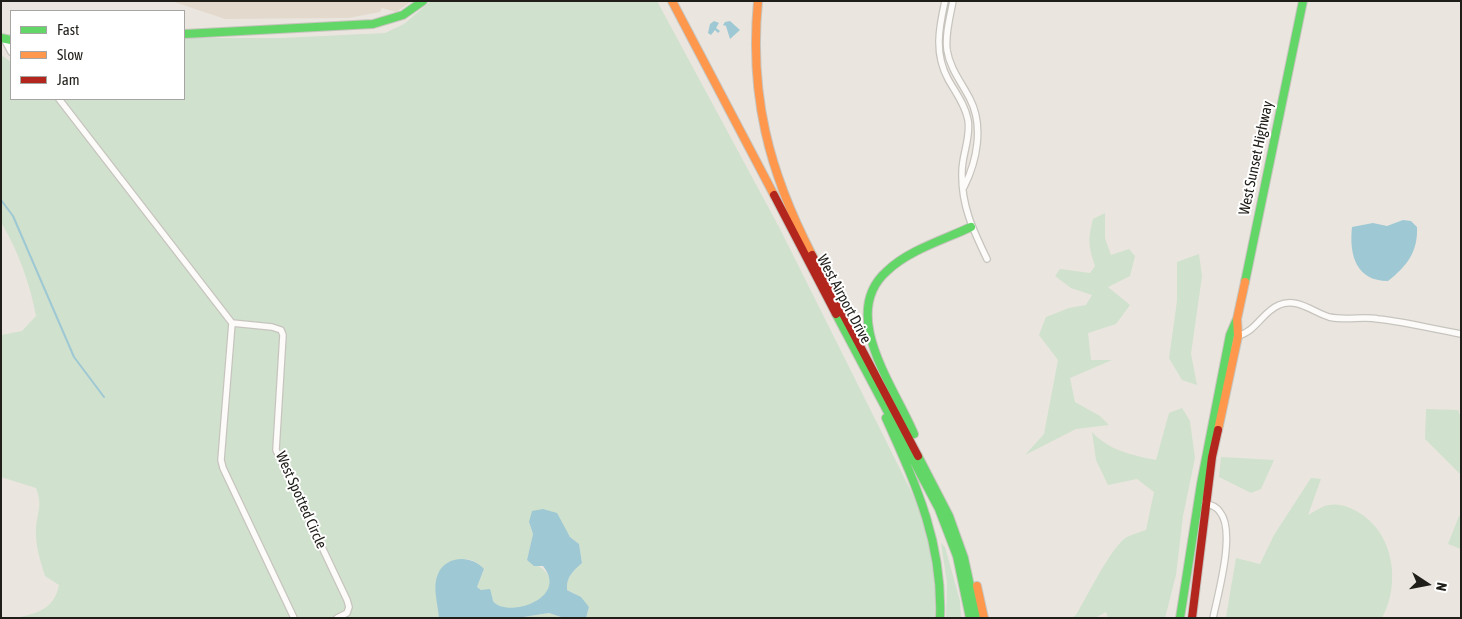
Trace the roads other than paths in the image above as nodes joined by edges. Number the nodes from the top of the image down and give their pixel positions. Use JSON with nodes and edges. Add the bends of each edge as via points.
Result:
{"nodes":[{"id":1,"x":423,"y":1,"type":"edge"},
{"id":2,"x":672,"y":1,"type":"edge"},
{"id":3,"x":758,"y":1,"type":"edge"},
{"id":4,"x":945,"y":1,"type":"edge"},
{"id":5,"x":953,"y":1,"type":"edge"},
{"id":6,"x":1302,"y":1,"type":"edge"},
{"id":7,"x":185,"y":34,"type":"edge"},
{"id":8,"x":948,"y":56,"type":"junction"},
{"id":9,"x":939,"y":57,"type":"junction"},
{"id":10,"x":60,"y":100,"type":"edge"},
{"id":11,"x":977,"y":120,"type":"junction"},
{"id":12,"x":968,"y":122,"type":"junction"},
{"id":13,"x":964,"y":187,"type":"junction"},
{"id":14,"x":971,"y":226,"type":"junction"},
{"id":15,"x":987,"y":259,"type":"dead end"},
{"id":16,"x":232,"y":323,"type":"junction"},
{"id":17,"x":1461,"y":334,"type":"edge"},
{"id":18,"x":1234,"y":336,"type":"junction"},
{"id":19,"x":865,"y":367,"type":"junction"},
{"id":20,"x":926,"y":467,"type":"junction"},
{"id":21,"x":1202,"y":503,"type":"junction"},
{"id":22,"x":949,"y":516,"type":"junction"},
{"id":23,"x":294,"y":618,"type":"edge"},
{"id":24,"x":337,"y":618,"type":"edge"},
{"id":25,"x":940,"y":618,"type":"edge"},
{"id":26,"x":970,"y":618,"type":"edge"},
{"id":27,"x":977,"y":618,"type":"edge"},
{"id":28,"x":984,"y":618,"type":"edge"},
{"id":29,"x":1180,"y":618,"type":"edge"},
{"id":30,"x":1192,"y":618,"type":"edge"},
{"id":31,"x":1213,"y":618,"type":"edge"}],
"edges":[{"from":1,"to":7,"type":"main road","via":[[403,15],[373,24]]},
{"from":2,"to":19,"type":"main road","name":"West Airport Drive"},
{"from":3,"to":20,"type":"main road","name":"West Airport Drive","via":[[754,39],[757,94],[775,175],[794,220]]},
{"from":4,"to":9,"type":"street","via":[[938,38]]},
{"from":5,"to":8,"type":"street","via":[[947,36]]},
{"from":6,"to":18,"type":"main road","name":"West Sunset Highway"},
{"from":8,"to":9,"type":"street"},
{"from":8,"to":11,"type":"street","via":[[970,98]]},
{"from":9,"to":12,"type":"street"},
{"from":10,"to":16,"type":"street"},
{"from":11,"to":12,"type":"street"},
{"from":11,"to":13,"type":"street","via":[[976,144]]},
{"from":12,"to":13,"type":"street","via":[[962,172]]},
{"from":13,"to":14,"type":"street","via":[[964,207]]},
{"from":14,"to":15,"type":"street"},
{"from":14,"to":20,"type":"main road","via":[[885,272],[874,286],[865,312],[867,334],[912,429]]},
{"from":16,"to":23,"type":"street","via":[[222,468]]},
{"from":16,"to":24,"type":"street","name":"West Spotted Circle","via":[[272,327],[281,330],[283,335],[276,450],[347,600],[347,613]]},
{"from":17,"to":18,"type":"street","via":[[1378,319],[1360,317],[1344,320],[1298,303],[1279,304],[1254,328]]},
{"from":18,"to":21,"type":"main road","name":"West Sunset Highway"},
{"from":19,"to":25,"type":"main road","via":[[930,524],[941,572]]},
{"from":19,"to":26,"type":"main road","name":"West Airport Drive","via":[[944,520],[961,571]]},
{"from":20,"to":22,"type":"main road","name":"West Airport Drive"},
{"from":21,"to":29,"type":"main road","name":"West Sunset Highway"},
{"from":21,"to":30,"type":"main road","name":"West Sunset Highway"},
{"from":21,"to":31,"type":"street","via":[[1221,512],[1226,528]]},
{"from":22,"to":27,"type":"main road","name":"West Airport Drive","via":[[967,567]]},
{"from":22,"to":28,"type":"main road","via":[[970,562]]}]}
